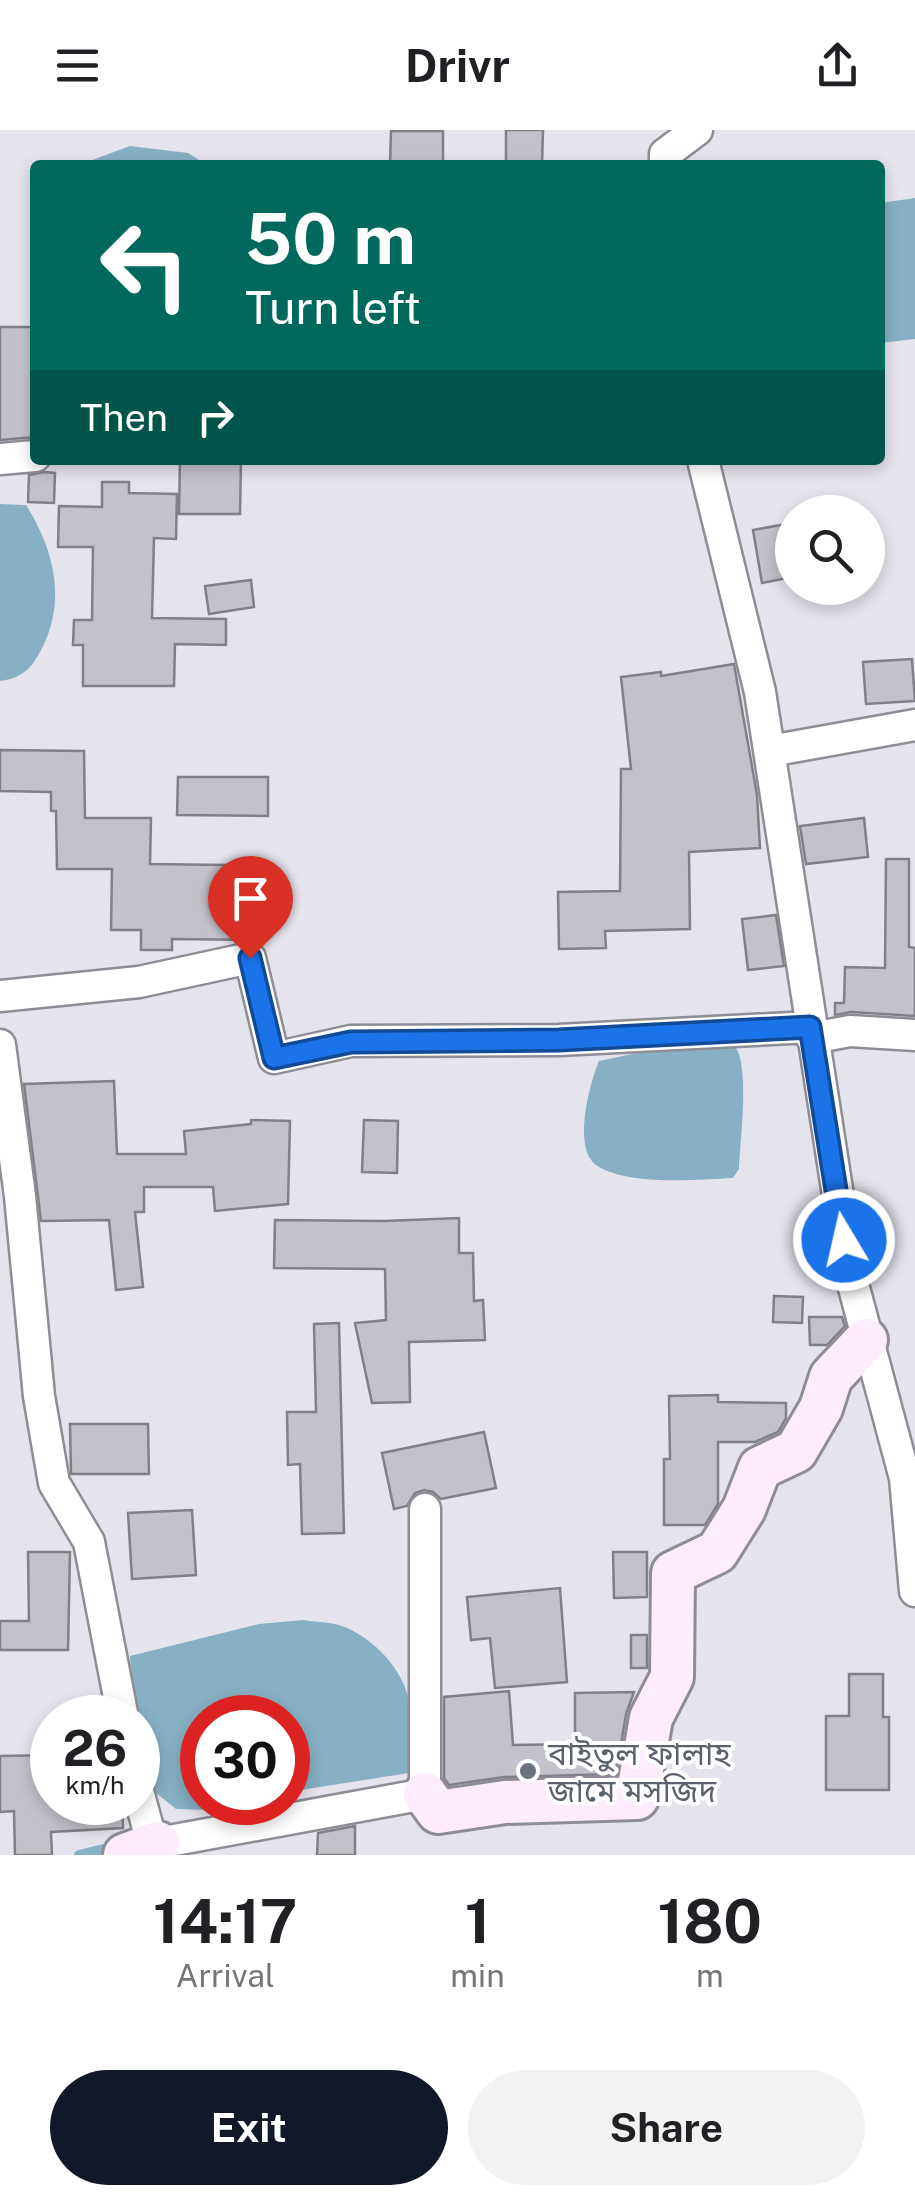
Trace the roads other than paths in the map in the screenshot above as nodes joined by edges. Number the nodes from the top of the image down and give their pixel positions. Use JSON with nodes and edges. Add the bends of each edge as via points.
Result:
{"nodes":[{"id":1,"x":697,"y":130,"type":"edge"},
{"id":2,"x":666,"y":160,"type":"edge"},
{"id":3,"x":30,"y":456,"type":"edge"},
{"id":4,"x":0,"y":459,"type":"edge"},
{"id":5,"x":704,"y":465,"type":"edge"},
{"id":6,"x":915,"y":726,"type":"edge"},
{"id":7,"x":770,"y":750,"type":"junction"},
{"id":8,"x":0,"y":996,"type":"edge"},
{"id":9,"x":811,"y":1032,"type":"junction"},
{"id":10,"x":915,"y":1035,"type":"edge"},
{"id":11,"x":0,"y":1045,"type":"edge"},
{"id":12,"x":866,"y":1340,"type":"junction"},
{"id":13,"x":424,"y":1509,"type":"dead end"},
{"id":14,"x":915,"y":1591,"type":"edge"},
{"id":15,"x":119,"y":1695,"type":"edge"},
{"id":16,"x":425,"y":1794,"type":"junction"},
{"id":17,"x":142,"y":1849,"type":"edge"}],
"edges":[{"from":1,"to":2,"type":"street"},
{"from":3,"to":4,"type":"street"},
{"from":5,"to":7,"type":"street"},
{"from":6,"to":7,"type":"street"},
{"from":7,"to":9,"type":"street"},
{"from":8,"to":9,"type":"street","via":[[139,982],[250,958],[274,1058],[351,1042]]},
{"from":9,"to":10,"type":"street"},
{"from":9,"to":12,"type":"street"},
{"from":11,"to":15,"type":"street","via":[[54,1484],[89,1542]]},
{"from":12,"to":14,"type":"street","via":[[905,1478]]},
{"from":12,"to":16,"type":"street","via":[[830,1378],[796,1451],[760,1468],[717,1552],[673,1572],[672,1677],[650,1718],[637,1798],[506,1802],[438,1812]]},
{"from":13,"to":16,"type":"street"},
{"from":16,"to":17,"type":"street"}]}
